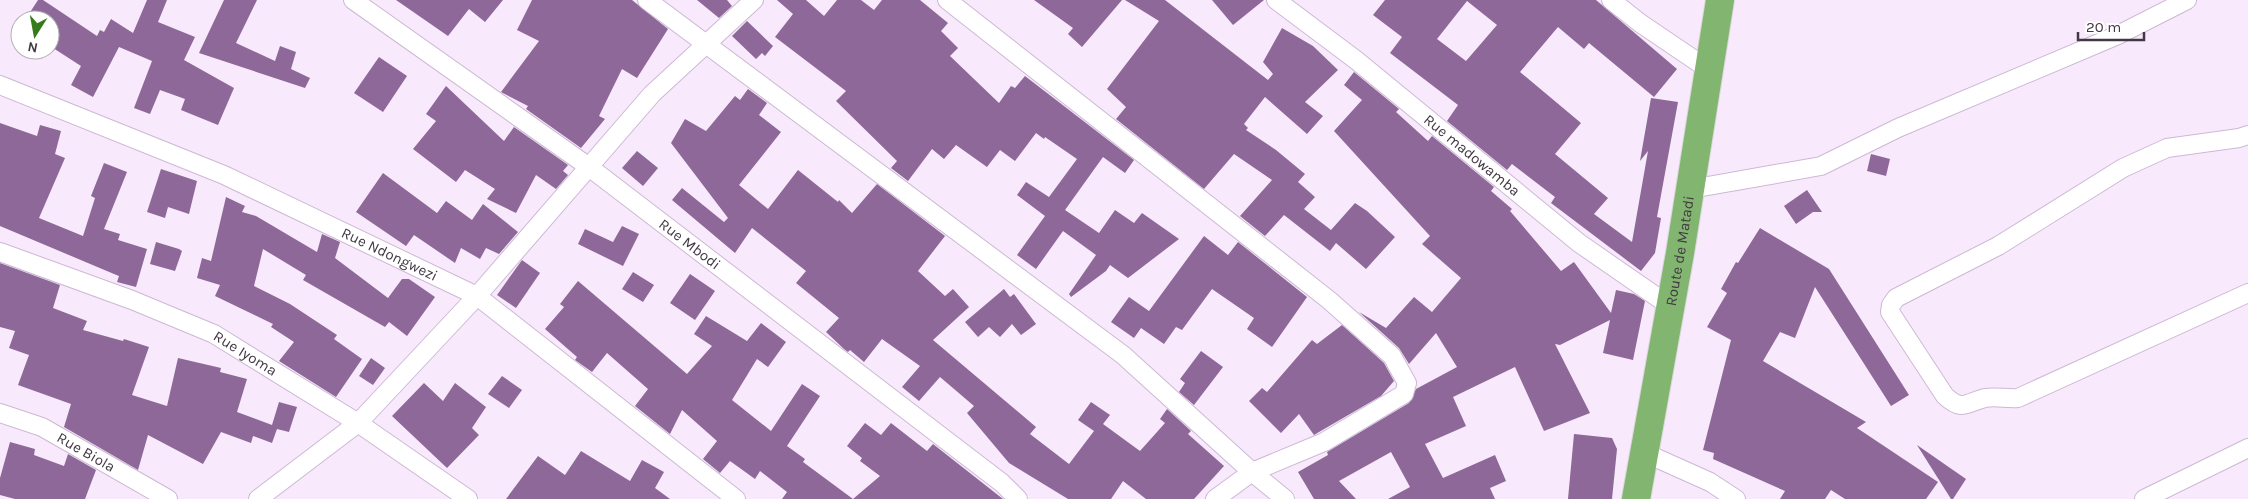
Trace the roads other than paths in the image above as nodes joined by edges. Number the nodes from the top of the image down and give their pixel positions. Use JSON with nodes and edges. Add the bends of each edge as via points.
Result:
{"nodes":[{"id":1,"x":352,"y":0,"type":"edge"},
{"id":2,"x":647,"y":0,"type":"edge"},
{"id":3,"x":754,"y":0,"type":"edge"},
{"id":4,"x":947,"y":0,"type":"edge"},
{"id":5,"x":1276,"y":0,"type":"edge"},
{"id":6,"x":1611,"y":0,"type":"edge"},
{"id":7,"x":1720,"y":0,"type":"edge"},
{"id":8,"x":2187,"y":0,"type":"edge"},
{"id":9,"x":707,"y":44,"type":"junction"},
{"id":10,"x":1708,"y":70,"type":"junction"},
{"id":11,"x":0,"y":85,"type":"edge"},
{"id":12,"x":2248,"y":135,"type":"edge"},
{"id":13,"x":590,"y":167,"type":"junction"},
{"id":14,"x":1691,"y":189,"type":"junction"},
{"id":15,"x":0,"y":252,"type":"edge"},
{"id":16,"x":2248,"y":293,"type":"edge"},
{"id":17,"x":477,"y":296,"type":"junction"},
{"id":18,"x":1670,"y":306,"type":"junction"},
{"id":19,"x":0,"y":413,"type":"edge"},
{"id":20,"x":358,"y":423,"type":"junction"},
{"id":21,"x":2248,"y":448,"type":"edge"},
{"id":22,"x":1643,"y":452,"type":"junction"},
{"id":23,"x":1252,"y":472,"type":"junction"},
{"id":24,"x":168,"y":499,"type":"edge"},
{"id":25,"x":258,"y":499,"type":"edge"},
{"id":26,"x":468,"y":499,"type":"edge"},
{"id":27,"x":736,"y":499,"type":"edge"},
{"id":28,"x":1018,"y":499,"type":"edge"},
{"id":29,"x":1216,"y":499,"type":"edge"},
{"id":30,"x":1285,"y":499,"type":"edge"},
{"id":31,"x":1636,"y":499,"type":"edge"},
{"id":32,"x":1736,"y":499,"type":"edge"},
{"id":33,"x":2144,"y":499,"type":"edge"}],
"edges":[{"from":1,"to":13,"type":"street","name":"Rue Mbodi"},
{"from":2,"to":9,"type":"street"},
{"from":3,"to":9,"type":"street"},
{"from":4,"to":23,"type":"street","via":[[1328,300],[1392,356],[1407,383],[1404,394],[1324,442]]},
{"from":5,"to":18,"type":"street","name":"Rue madowamba","via":[[1356,60],[1579,243]]},
{"from":6,"to":10,"type":"street"},
{"from":7,"to":10,"type":"highway","name":"Route de Matadi"},
{"from":8,"to":14,"type":"street","via":[[2118,35],[1898,128],[1821,166]]},
{"from":9,"to":13,"type":"street","via":[[652,94]]},
{"from":9,"to":23,"type":"street","via":[[1123,355]]},
{"from":10,"to":14,"type":"highway","name":"Route de Matadi"},
{"from":11,"to":17,"type":"street","name":"Rue Ndongwezi","via":[[224,175]]},
{"from":12,"to":16,"type":"street","via":[[2167,148],[2123,168],[1998,246],[1896,298],[1890,305],[1890,312],[1945,396],[1954,404],[1963,406],[1986,398],[2018,398]]},
{"from":13,"to":17,"type":"street"},
{"from":13,"to":28,"type":"street","name":"Rue Mbodi","via":[[994,477]]},
{"from":14,"to":18,"type":"highway","name":"Route de Matadi"},
{"from":15,"to":20,"type":"street","name":"Rue Iyoma","via":[[214,334]]},
{"from":17,"to":20,"type":"street"},
{"from":17,"to":27,"type":"street","name":"Rue Ndongwezi"},
{"from":18,"to":22,"type":"highway","name":"Route de Matadi"},
{"from":19,"to":24,"type":"street","name":"Rue Biola","via":[[42,427]]},
{"from":20,"to":25,"type":"street"},
{"from":20,"to":26,"type":"street","name":"Rue Iyoma"},
{"from":21,"to":33,"type":"street"},
{"from":22,"to":31,"type":"highway","name":"Route de Matadi"},
{"from":22,"to":32,"type":"street","via":[[1710,482]]},
{"from":23,"to":29,"type":"street"},
{"from":23,"to":30,"type":"street"}]}
